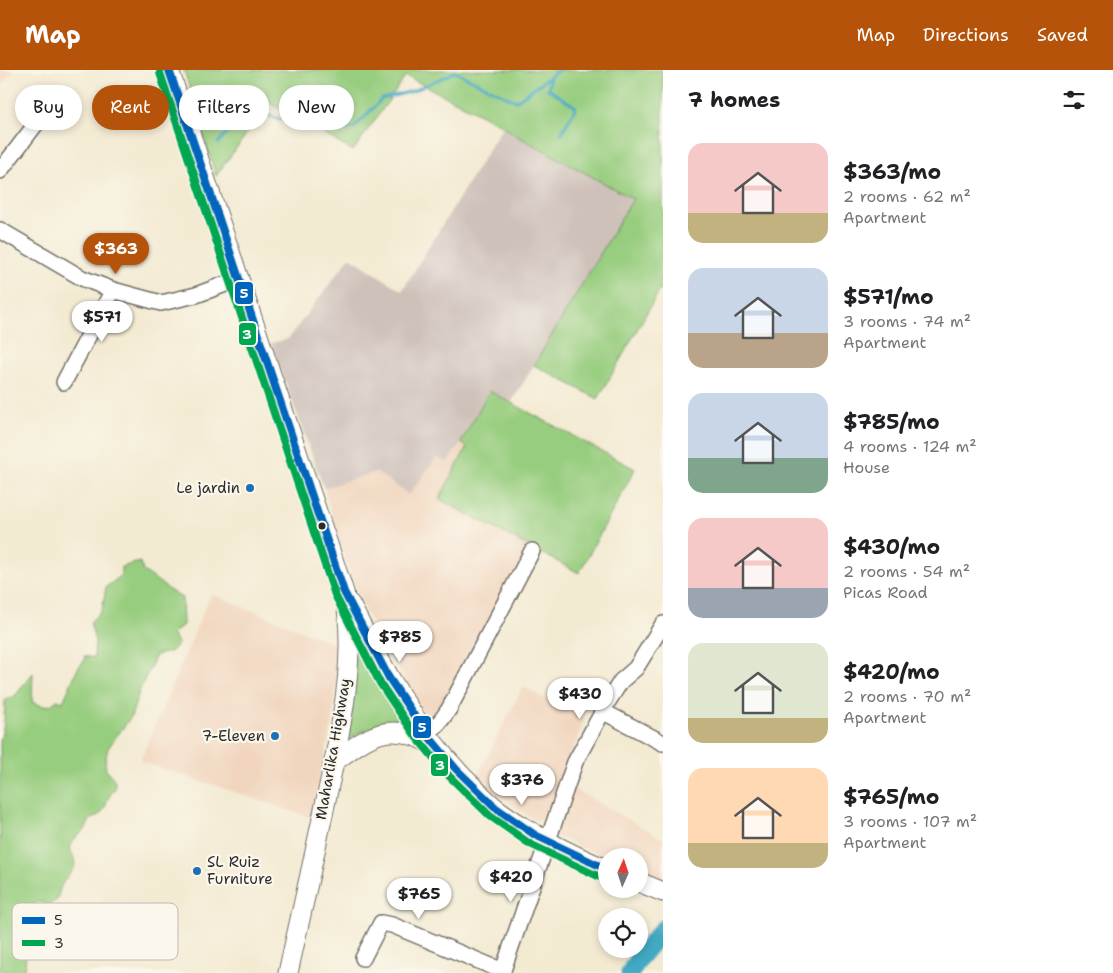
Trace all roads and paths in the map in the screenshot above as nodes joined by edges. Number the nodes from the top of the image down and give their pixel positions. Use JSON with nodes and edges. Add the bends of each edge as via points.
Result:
{"nodes":[{"id":1,"x":169,"y":70,"type":"edge"},
{"id":2,"x":31,"y":130,"type":"edge"},
{"id":3,"x":0,"y":171,"type":"edge"},
{"id":4,"x":0,"y":230,"type":"edge"},
{"id":5,"x":239,"y":278,"type":"junction"},
{"id":6,"x":114,"y":290,"type":"junction"},
{"id":7,"x":64,"y":382,"type":"dead end"},
{"id":8,"x":532,"y":551,"type":"dead end"},
{"id":9,"x":344,"y":592,"type":"junction"},
{"id":10,"x":663,"y":624,"type":"edge"},
{"id":11,"x":602,"y":711,"type":"junction"},
{"id":12,"x":430,"y":740,"type":"junction"},
{"id":13,"x":663,"y":743,"type":"edge"},
{"id":14,"x":334,"y":762,"type":"junction"},
{"id":15,"x":548,"y":842,"type":"junction"},
{"id":16,"x":598,"y":865,"type":"edge"},
{"id":17,"x":648,"y":886,"type":"edge"},
{"id":18,"x":663,"y":892,"type":"edge"},
{"id":19,"x":363,"y":958,"type":"dead end"},
{"id":20,"x":502,"y":972,"type":"edge"},
{"id":21,"x":288,"y":973,"type":"edge"}],
"edges":[{"from":1,"to":5,"type":"main road","name":"Maharlika Highway"},
{"from":2,"to":3,"type":"street"},
{"from":4,"to":6,"type":"street","via":[[82,278]]},
{"from":5,"to":6,"type":"street","via":[[196,295],[161,303]]},
{"from":5,"to":9,"type":"main road","name":"Maharlika Highway"},
{"from":6,"to":7,"type":"street"},
{"from":8,"to":12,"type":"street","via":[[449,709],[430,730]]},
{"from":9,"to":12,"type":"main road","via":[[380,663]]},
{"from":9,"to":14,"type":"main road","name":"Maharlika Highway","via":[[349,645]]},
{"from":10,"to":11,"type":"street","via":[[636,668],[621,681]]},
{"from":11,"to":13,"type":"street"},
{"from":11,"to":15,"type":"street","via":[[575,762]]},
{"from":12,"to":14,"type":"main road","via":[[384,732],[362,741]]},
{"from":12,"to":15,"type":"main road","via":[[496,808]]},
{"from":14,"to":21,"type":"main road","name":"Maharlika Highway"},
{"from":15,"to":16,"type":"main road"},
{"from":15,"to":20,"type":"street"},
{"from":17,"to":18,"type":"main road"},
{"from":19,"to":20,"type":"street","via":[[381,923]]}]}
